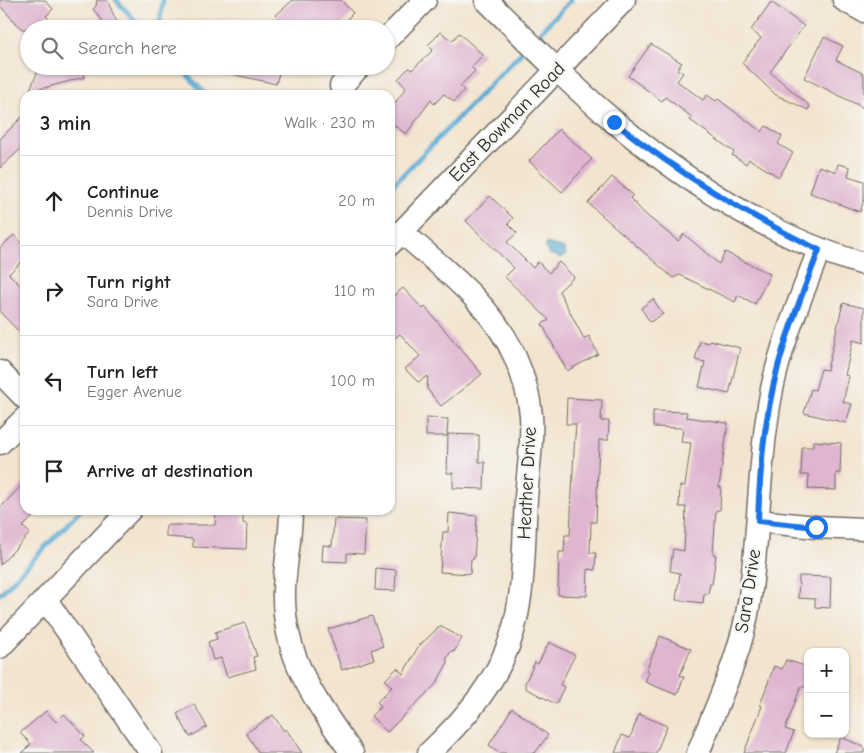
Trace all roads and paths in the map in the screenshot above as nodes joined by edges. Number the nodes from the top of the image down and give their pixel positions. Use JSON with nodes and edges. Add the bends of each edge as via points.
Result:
{"nodes":[{"id":1,"x":425,"y":0,"type":"edge"},
{"id":2,"x":486,"y":0,"type":"edge"},
{"id":3,"x":624,"y":0,"type":"edge"},
{"id":4,"x":844,"y":0,"type":"edge"},
{"id":5,"x":864,"y":10,"type":"edge"},
{"id":6,"x":395,"y":31,"type":"edge"},
{"id":7,"x":559,"y":70,"type":"junction"},
{"id":8,"x":351,"y":75,"type":"edge"},
{"id":9,"x":341,"y":86,"type":"dead end"},
{"id":10,"x":396,"y":238,"type":"edge"},
{"id":11,"x":819,"y":250,"type":"junction"},
{"id":12,"x":864,"y":264,"type":"edge"},
{"id":13,"x":0,"y":372,"type":"edge"},
{"id":14,"x":20,"y":393,"type":"edge"},
{"id":15,"x":20,"y":423,"type":"edge"},
{"id":16,"x":0,"y":443,"type":"edge"},
{"id":17,"x":125,"y":515,"type":"edge"},
{"id":18,"x":291,"y":515,"type":"edge"},
{"id":19,"x":758,"y":521,"type":"junction"},
{"id":20,"x":864,"y":529,"type":"edge"},
{"id":21,"x":46,"y":600,"type":"junction"},
{"id":22,"x":0,"y":647,"type":"edge"},
{"id":23,"x":151,"y":753,"type":"edge"},
{"id":24,"x":352,"y":753,"type":"edge"},
{"id":25,"x":429,"y":753,"type":"edge"},
{"id":26,"x":698,"y":753,"type":"edge"}],
"edges":[{"from":1,"to":6,"type":"street"},
{"from":2,"to":7,"type":"street"},
{"from":3,"to":7,"type":"street","name":"East Bowman Road"},
{"from":4,"to":5,"type":"street"},
{"from":7,"to":10,"type":"street","name":"East Bowman Road"},
{"from":7,"to":11,"type":"street","via":[[614,122],[662,159],[764,224]]},
{"from":8,"to":9,"type":"street"},
{"from":10,"to":25,"type":"street","name":"Heather Drive","via":[[482,306],[501,330],[525,384],[530,414],[520,591],[513,630],[504,657],[490,682]]},
{"from":11,"to":12,"type":"street"},
{"from":11,"to":19,"type":"street","name":"Sara Drive","via":[[784,344],[773,387],[762,449]]},
{"from":13,"to":14,"type":"street"},
{"from":15,"to":16,"type":"street"},
{"from":17,"to":21,"type":"street"},
{"from":18,"to":24,"type":"street","via":[[284,591],[288,636],[310,692]]},
{"from":19,"to":20,"type":"street"},
{"from":19,"to":26,"type":"street","name":"Sara Drive","via":[[743,632],[736,658]]},
{"from":21,"to":22,"type":"street"},
{"from":21,"to":23,"type":"street"}]}
